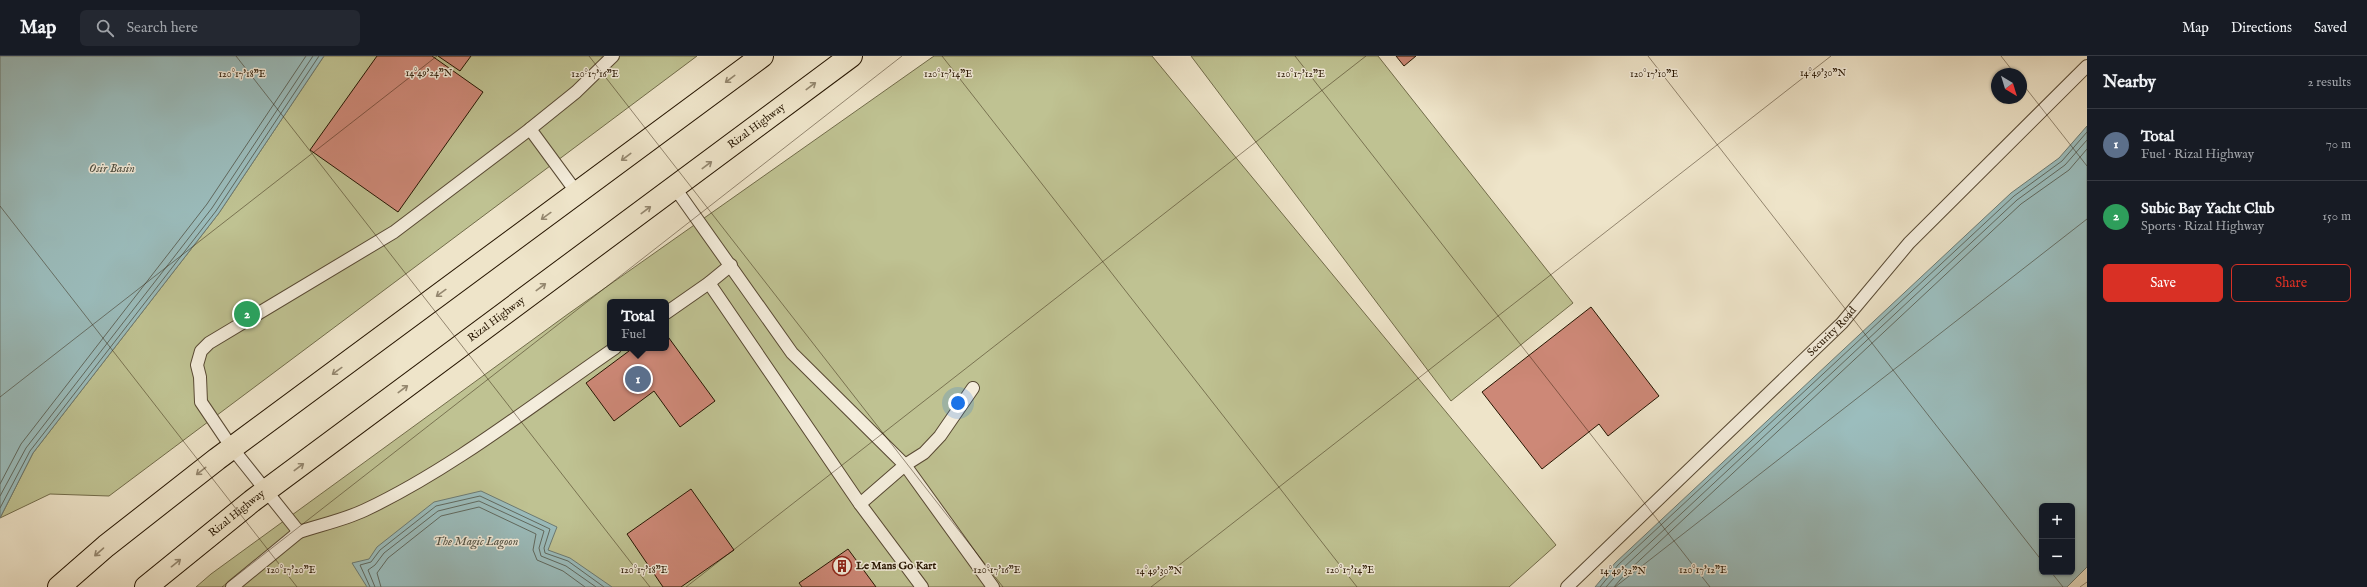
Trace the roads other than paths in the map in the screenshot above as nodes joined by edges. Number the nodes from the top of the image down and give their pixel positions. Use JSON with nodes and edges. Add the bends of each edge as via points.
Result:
{"nodes":[{"id":1,"x":613,"y":56,"type":"edge"},
{"id":2,"x":762,"y":56,"type":"edge"},
{"id":3,"x":851,"y":56,"type":"edge"},
{"id":4,"x":2087,"y":66,"type":"edge"},
{"id":5,"x":530,"y":129,"type":"junction"},
{"id":6,"x":675,"y":188,"type":"junction"},
{"id":7,"x":577,"y":193,"type":"junction"},
{"id":8,"x":731,"y":265,"type":"junction"},
{"id":9,"x":709,"y":283,"type":"junction"},
{"id":10,"x":669,"y":311,"type":"edge"},
{"id":11,"x":611,"y":351,"type":"edge"},
{"id":12,"x":973,"y":388,"type":"dead end"},
{"id":13,"x":232,"y":448,"type":"junction"},
{"id":14,"x":905,"y":465,"type":"junction"},
{"id":15,"x":267,"y":490,"type":"junction"},
{"id":16,"x":860,"y":504,"type":"junction"},
{"id":17,"x":299,"y":532,"type":"junction"},
{"id":18,"x":59,"y":587,"type":"edge"},
{"id":19,"x":146,"y":587,"type":"edge"},
{"id":20,"x":232,"y":587,"type":"edge"},
{"id":21,"x":922,"y":587,"type":"edge"},
{"id":22,"x":993,"y":587,"type":"edge"},
{"id":23,"x":1567,"y":587,"type":"edge"}],
"edges":[{"from":1,"to":5,"type":"lane","via":[[576,92]]},
{"from":2,"to":7,"type":"main road","one_way":true},
{"from":6,"to":3,"type":"main road","name":"Rizal Highway","one_way":true},
{"from":4,"to":23,"type":"lane","name":"Security Road","via":[[1909,243],[1842,323]]},
{"from":5,"to":7,"type":"lane"},
{"from":5,"to":13,"type":"lane","via":[[394,232],[209,343],[201,351],[197,365],[201,402]]},
{"from":6,"to":8,"type":"lane"},
{"from":15,"to":6,"type":"main road","name":"Rizal Highway","one_way":true},
{"from":7,"to":13,"type":"main road","one_way":true},
{"from":8,"to":9,"type":"lane"},
{"from":8,"to":14,"type":"lane","via":[[792,353]]},
{"from":9,"to":10,"type":"lane"},
{"from":9,"to":16,"type":"lane"},
{"from":11,"to":17,"type":"lane","via":[[402,492],[363,511]]},
{"from":12,"to":14,"type":"lane","via":[[940,436],[924,454]]},
{"from":13,"to":15,"type":"lane"},
{"from":13,"to":18,"type":"main road","one_way":true,"via":[[106,546]]},
{"from":14,"to":16,"type":"lane"},
{"from":14,"to":22,"type":"lane"},
{"from":15,"to":17,"type":"lane"},
{"from":19,"to":15,"type":"main road","name":"Rizal Highway","one_way":true},
{"from":16,"to":21,"type":"lane"},
{"from":17,"to":20,"type":"lane"}]}
